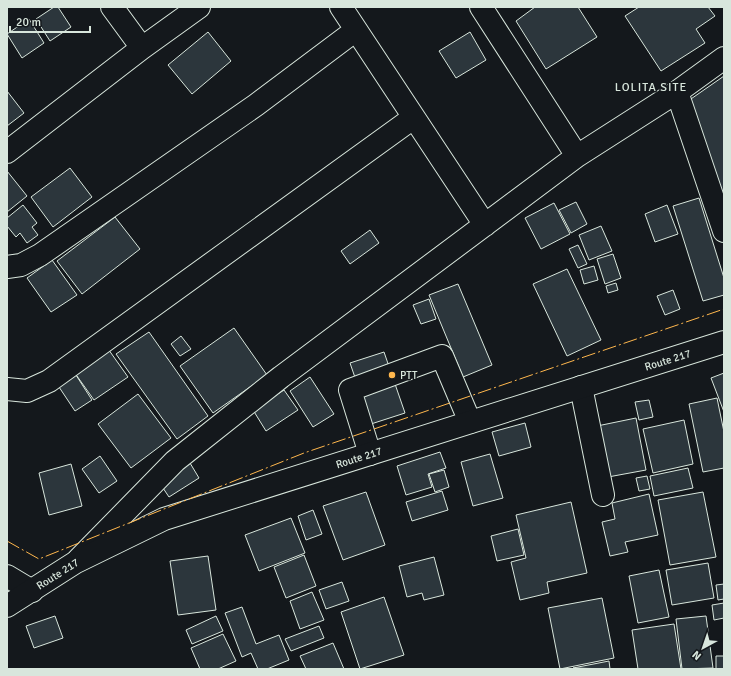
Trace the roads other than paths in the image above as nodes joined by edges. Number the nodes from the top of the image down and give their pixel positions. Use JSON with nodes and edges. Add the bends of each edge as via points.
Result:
{"nodes":[{"id":1,"x":112,"y":7,"type":"edge"},
{"id":2,"x":199,"y":7,"type":"edge"},
{"id":3,"x":341,"y":7,"type":"edge"},
{"id":4,"x":481,"y":7,"type":"edge"},
{"id":5,"x":356,"y":30,"type":"junction"},
{"id":6,"x":142,"y":48,"type":"junction"},
{"id":7,"x":724,"y":58,"type":"edge"},
{"id":8,"x":678,"y":92,"type":"junction"},
{"id":9,"x":413,"y":118,"type":"junction"},
{"id":10,"x":7,"y":152,"type":"edge"},
{"id":11,"x":577,"y":156,"type":"junction"},
{"id":12,"x":485,"y":225,"type":"junction"},
{"id":13,"x":724,"y":231,"type":"edge"},
{"id":14,"x":7,"y":267,"type":"edge"},
{"id":15,"x":724,"y":342,"type":"edge"},
{"id":16,"x":581,"y":387,"type":"junction"},
{"id":17,"x":7,"y":389,"type":"edge"},
{"id":18,"x":470,"y":422,"type":"junction"},
{"id":19,"x":370,"y":454,"type":"junction"},
{"id":20,"x":603,"y":495,"type":"dead end"},
{"id":21,"x":76,"y":562,"type":"junction"},
{"id":22,"x":7,"y":576,"type":"edge"},
{"id":23,"x":32,"y":591,"type":"junction"},
{"id":24,"x":7,"y":606,"type":"edge"}],
"edges":[{"from":1,"to":6,"type":"street"},
{"from":2,"to":6,"type":"street"},
{"from":3,"to":5,"type":"street"},
{"from":4,"to":11,"type":"street"},
{"from":5,"to":9,"type":"street"},
{"from":5,"to":14,"type":"street","via":[[256,105],[40,255],[21,265]]},
{"from":6,"to":10,"type":"street"},
{"from":7,"to":8,"type":"street"},
{"from":8,"to":11,"type":"street"},
{"from":8,"to":13,"type":"street"},
{"from":9,"to":12,"type":"street"},
{"from":9,"to":17,"type":"street","via":[[49,381],[27,391]]},
{"from":11,"to":12,"type":"street"},
{"from":12,"to":21,"type":"street","via":[[281,377],[175,460]]},
{"from":15,"to":16,"type":"street","name":"Route 217"},
{"from":16,"to":18,"type":"street","name":"Route 217"},
{"from":16,"to":20,"type":"street"},
{"from":18,"to":19,"type":"street","name":"Route 217"},
{"from":18,"to":19,"type":"street","via":[[442,356],[350,390]]},
{"from":19,"to":21,"type":"street","name":"Route 217","via":[[164,519]]},
{"from":21,"to":23,"type":"street","name":"Route 217"},
{"from":22,"to":23,"type":"street"},
{"from":23,"to":24,"type":"street","name":"Route 217"}]}
